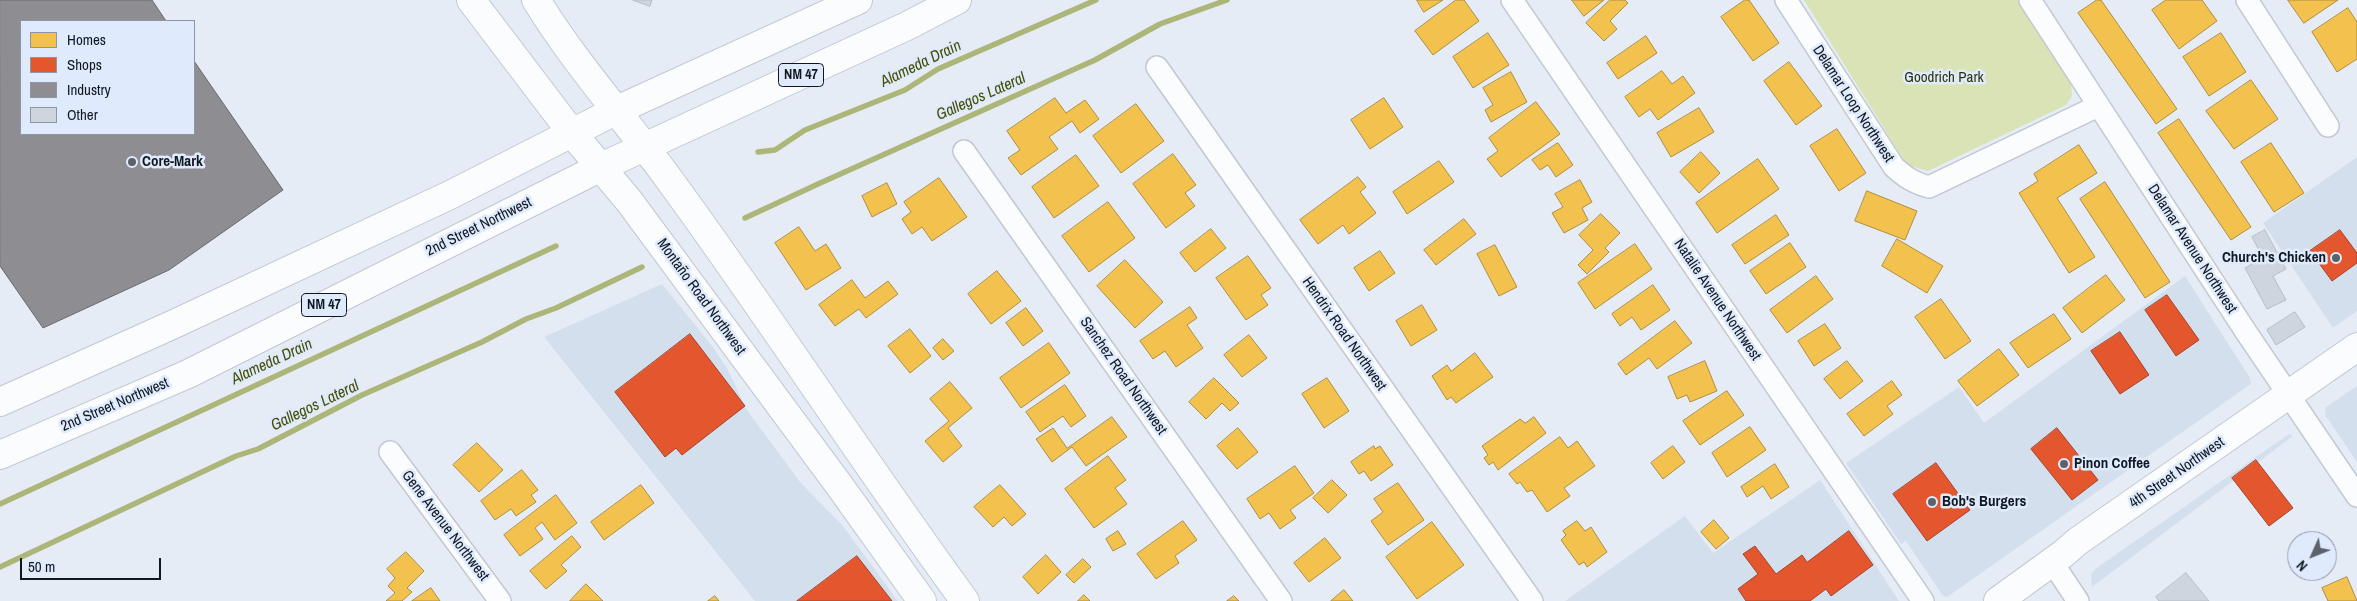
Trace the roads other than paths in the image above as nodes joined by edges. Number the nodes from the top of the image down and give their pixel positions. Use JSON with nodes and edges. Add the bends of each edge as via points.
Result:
{"nodes":[{"id":1,"x":471,"y":0,"type":"edge"},
{"id":2,"x":536,"y":0,"type":"edge"},
{"id":3,"x":858,"y":0,"type":"edge"},
{"id":4,"x":957,"y":0,"type":"edge"},
{"id":5,"x":1512,"y":0,"type":"edge"},
{"id":6,"x":1786,"y":0,"type":"edge"},
{"id":7,"x":2030,"y":0,"type":"edge"},
{"id":8,"x":2248,"y":0,"type":"edge"},
{"id":9,"x":1157,"y":68,"type":"dead end"},
{"id":10,"x":2098,"y":106,"type":"junction"},
{"id":11,"x":615,"y":111,"type":"junction"},
{"id":12,"x":2328,"y":126,"type":"dead end"},
{"id":13,"x":572,"y":133,"type":"junction"},
{"id":14,"x":644,"y":147,"type":"junction"},
{"id":15,"x":964,"y":151,"type":"dead end"},
{"id":16,"x":601,"y":167,"type":"junction"},
{"id":17,"x":2357,"y":347,"type":"edge"},
{"id":18,"x":2289,"y":395,"type":"junction"},
{"id":19,"x":0,"y":402,"type":"edge"},
{"id":20,"x":390,"y":452,"type":"dead end"},
{"id":21,"x":0,"y":454,"type":"edge"},
{"id":22,"x":2357,"y":496,"type":"edge"},
{"id":23,"x":2052,"y":562,"type":"junction"},
{"id":24,"x":500,"y":601,"type":"edge"},
{"id":25,"x":922,"y":601,"type":"edge"},
{"id":26,"x":965,"y":601,"type":"edge"},
{"id":27,"x":1281,"y":601,"type":"edge"},
{"id":28,"x":1532,"y":601,"type":"edge"},
{"id":29,"x":1923,"y":601,"type":"edge"},
{"id":30,"x":1998,"y":601,"type":"edge"},
{"id":31,"x":2078,"y":601,"type":"edge"}],
"edges":[{"from":1,"to":13,"type":"main road","name":"Montaño Road Northwest"},
{"from":2,"to":11,"type":"main road","via":[[557,35]]},
{"from":3,"to":11,"type":"main road"},
{"from":4,"to":14,"type":"main road","name":"2nd Street Northwest","number":"NM 47"},
{"from":5,"to":29,"type":"street","name":"Natalie Avenue Northwest"},
{"from":6,"to":10,"type":"street","name":"Delamar Loop Northwest","via":[[1894,167],[1920,185],[1929,187]]},
{"from":7,"to":10,"type":"street","name":"Delamar Avenue Northwest"},
{"from":8,"to":12,"type":"street"},
{"from":9,"to":28,"type":"street","name":"Hendrix Road Northwest"},
{"from":10,"to":18,"type":"street","name":"Delamar Avenue Northwest"},
{"from":11,"to":13,"type":"main road"},
{"from":11,"to":14,"type":"main road"},
{"from":13,"to":16,"type":"main road","name":"Montaño Road Northwest"},
{"from":13,"to":19,"type":"main road","via":[[441,199]]},
{"from":14,"to":16,"type":"main road","name":"2nd Street Northwest","number":"NM 47"},
{"from":14,"to":26,"type":"main road"},
{"from":15,"to":27,"type":"street","name":"Sanchez Road Northwest"},
{"from":16,"to":21,"type":"main road","name":"2nd Street Northwest","number":"NM 47","via":[[188,374]]},
{"from":16,"to":25,"type":"main road","name":"Montaño Road Northwest","via":[[629,200]]},
{"from":17,"to":18,"type":"main road","name":"4th Street Northwest"},
{"from":18,"to":22,"type":"street","name":"Delamar Avenue Northwest"},
{"from":18,"to":23,"type":"main road","name":"4th Street Northwest"},
{"from":20,"to":24,"type":"street","name":"Gene Avenue Northwest"},
{"from":23,"to":30,"type":"main road","name":"4th Street Northwest"},
{"from":23,"to":31,"type":"street"}]}
